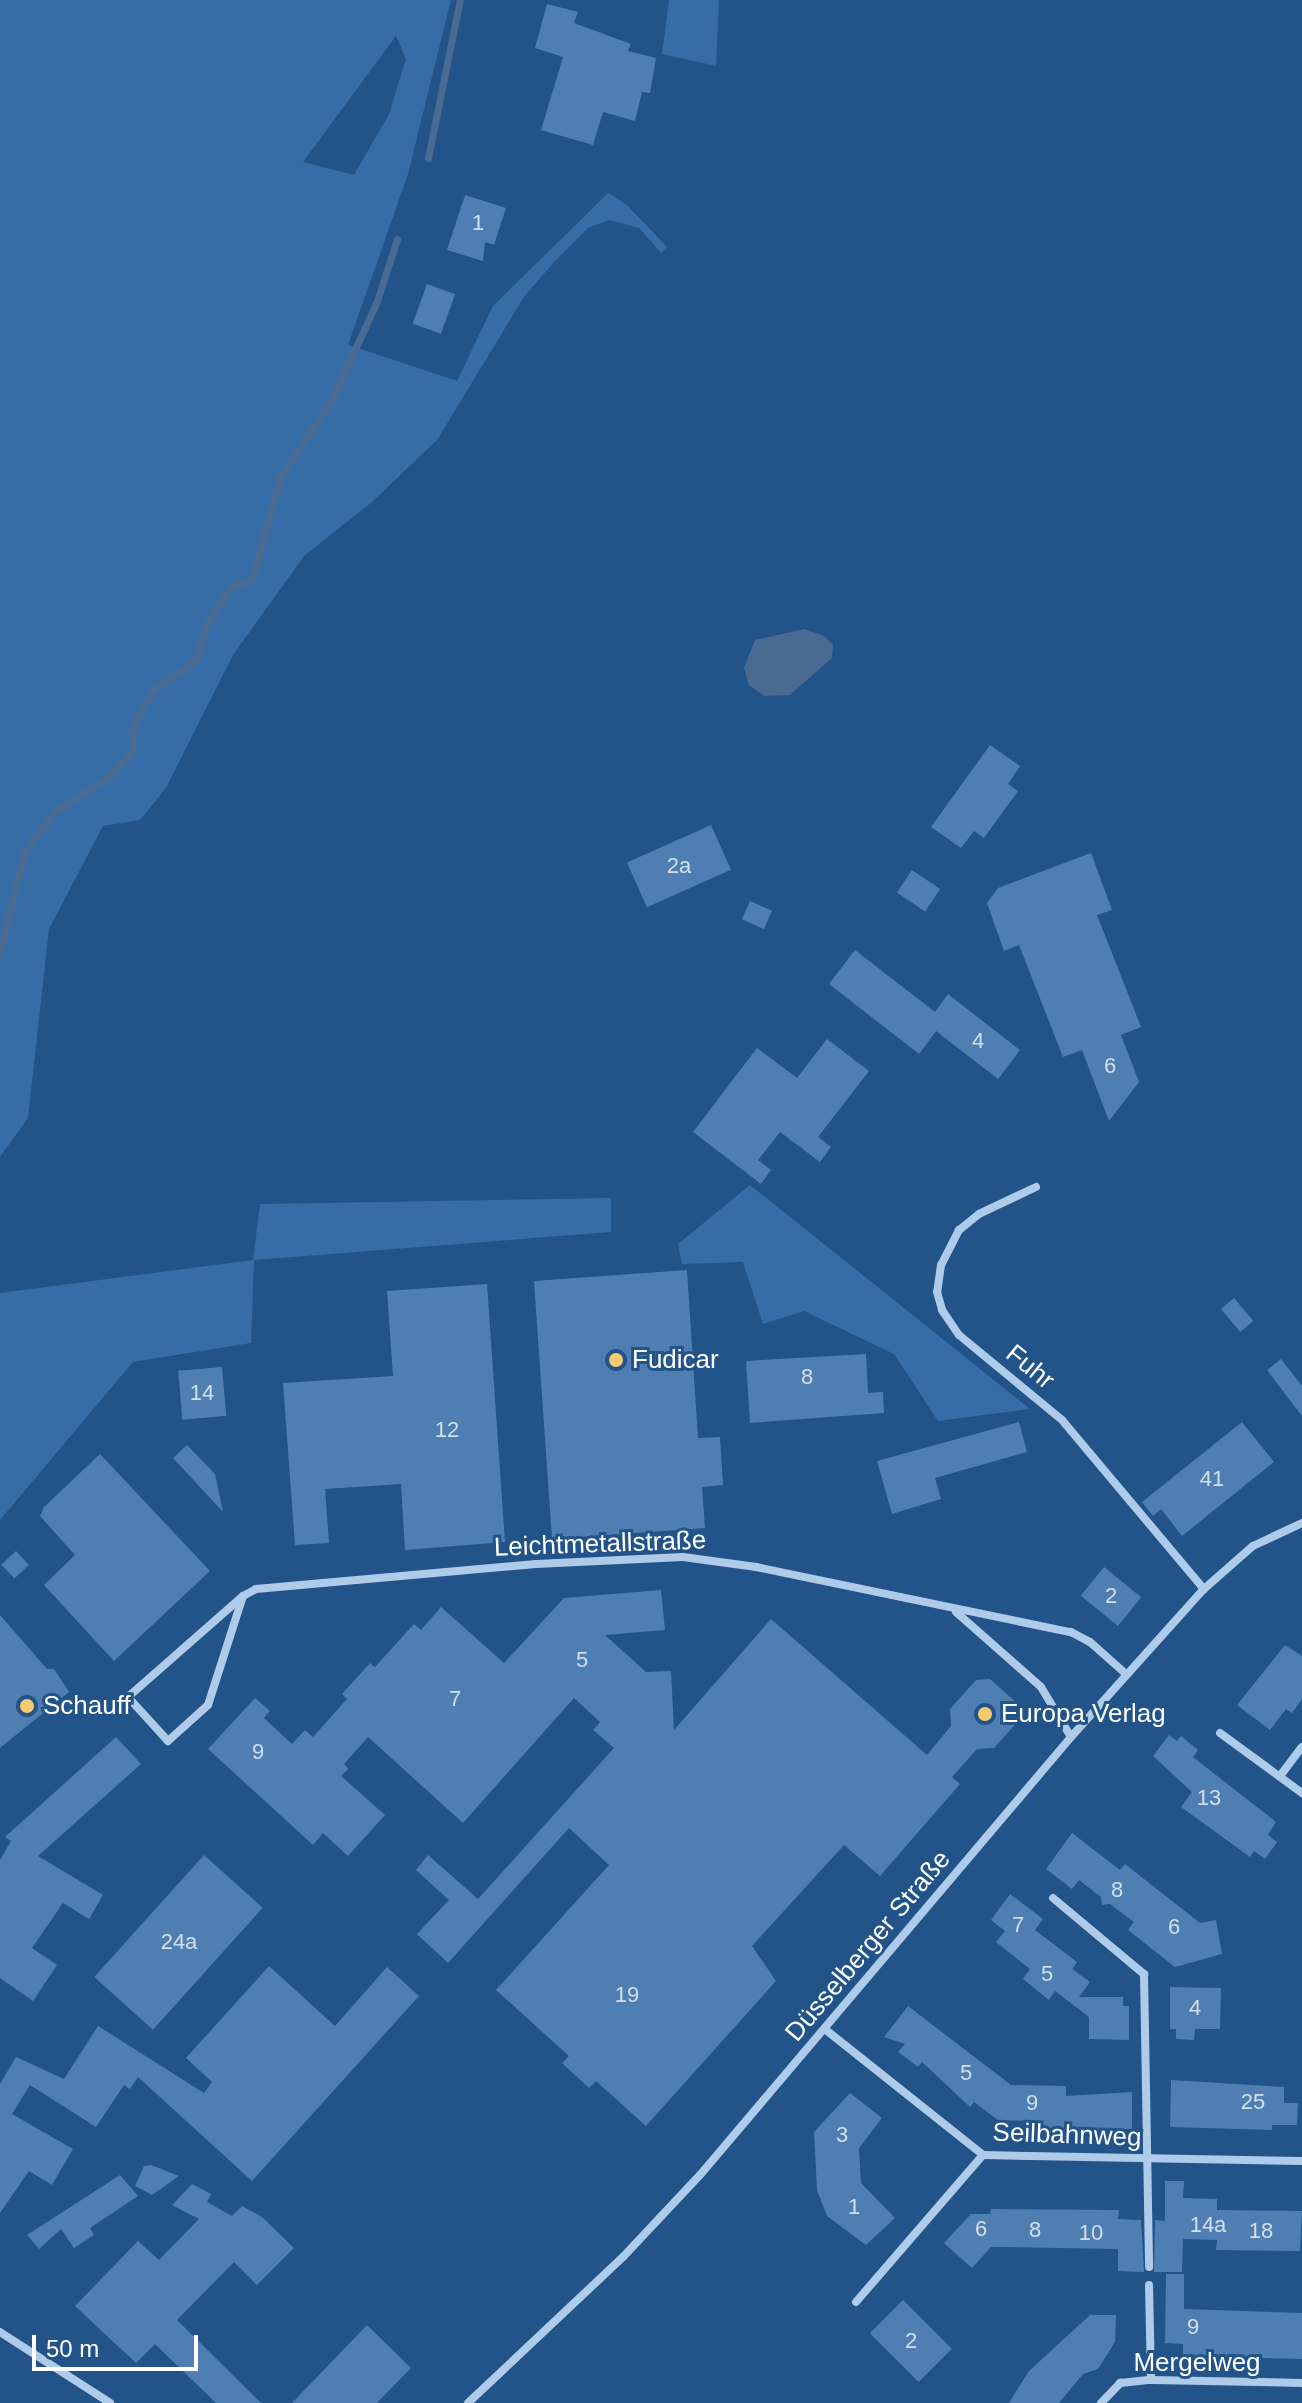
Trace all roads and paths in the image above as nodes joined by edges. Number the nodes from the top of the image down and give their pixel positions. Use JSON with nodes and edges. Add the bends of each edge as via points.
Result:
{"nodes":[{"id":1,"x":1036,"y":1187,"type":"dead end"},
{"id":2,"x":1302,"y":1523,"type":"edge"},
{"id":3,"x":1204,"y":1589,"type":"junction"},
{"id":4,"x":243,"y":1596,"type":"junction"},
{"id":5,"x":955,"y":1611,"type":"junction"},
{"id":6,"x":1126,"y":1674,"type":"junction"},
{"id":7,"x":1220,"y":1733,"type":"dead end"},
{"id":8,"x":1071,"y":1737,"type":"junction"},
{"id":9,"x":1302,"y":1747,"type":"edge"},
{"id":10,"x":1280,"y":1776,"type":"junction"},
{"id":11,"x":1302,"y":1793,"type":"edge"},
{"id":12,"x":1053,"y":1898,"type":"dead end"},
{"id":13,"x":826,"y":2030,"type":"junction"},
{"id":14,"x":983,"y":2155,"type":"junction"},
{"id":15,"x":1147,"y":2158,"type":"junction"},
{"id":16,"x":1302,"y":2161,"type":"edge"},
{"id":17,"x":1149,"y":2267,"type":"dead end"},
{"id":18,"x":1149,"y":2285,"type":"dead end"},
{"id":19,"x":856,"y":2302,"type":"dead end"},
{"id":20,"x":0,"y":2332,"type":"edge"},
{"id":21,"x":1151,"y":2380,"type":"junction"},
{"id":22,"x":1302,"y":2383,"type":"edge"},
{"id":23,"x":110,"y":2403,"type":"edge"},
{"id":24,"x":468,"y":2403,"type":"edge"},
{"id":25,"x":1101,"y":2403,"type":"edge"}],
"edges":[{"from":1,"to":3,"type":"street","name":"Fuhr","via":[[979,1214],[959,1230],[941,1265],[937,1292],[942,1310],[959,1335],[1062,1420]]},
{"from":2,"to":3,"type":"street","name":"Düsselberger Straße","via":[[1253,1546]]},
{"from":3,"to":6,"type":"street","name":"Düsselberger Straße"},
{"from":4,"to":4,"type":"street","name":"Leichtmetallstraße","via":[[128,1697],[168,1741],[208,1705]]},
{"from":4,"to":5,"type":"street","name":"Leichtmetallstraße","via":[[296,1582],[683,1557],[756,1567]]},
{"from":5,"to":6,"type":"street","name":"Leichtmetallstraße","via":[[1071,1632]]},
{"from":5,"to":8,"type":"street","name":"Leichtmetallstraße","via":[[1041,1687]]},
{"from":6,"to":8,"type":"street","name":"Düsselberger Straße"},
{"from":7,"to":10,"type":"street"},
{"from":8,"to":13,"type":"street","name":"Düsselberger Straße"},
{"from":9,"to":10,"type":"street"},
{"from":10,"to":11,"type":"street"},
{"from":12,"to":15,"type":"street","via":[[1144,1974]]},
{"from":13,"to":14,"type":"street","name":"Seilbahnweg"},
{"from":13,"to":24,"type":"street","name":"Düsselberger Straße","via":[[623,2257]]},
{"from":14,"to":15,"type":"street","name":"Seilbahnweg"},
{"from":14,"to":19,"type":"street"},
{"from":15,"to":16,"type":"street","name":"Seilbahnweg"},
{"from":15,"to":17,"type":"street"},
{"from":18,"to":21,"type":"street"},
{"from":20,"to":23,"type":"street"},
{"from":21,"to":22,"type":"street","name":"Mergelweg"},
{"from":21,"to":25,"type":"street","name":"Mergelweg","via":[[1120,2383]]}]}
